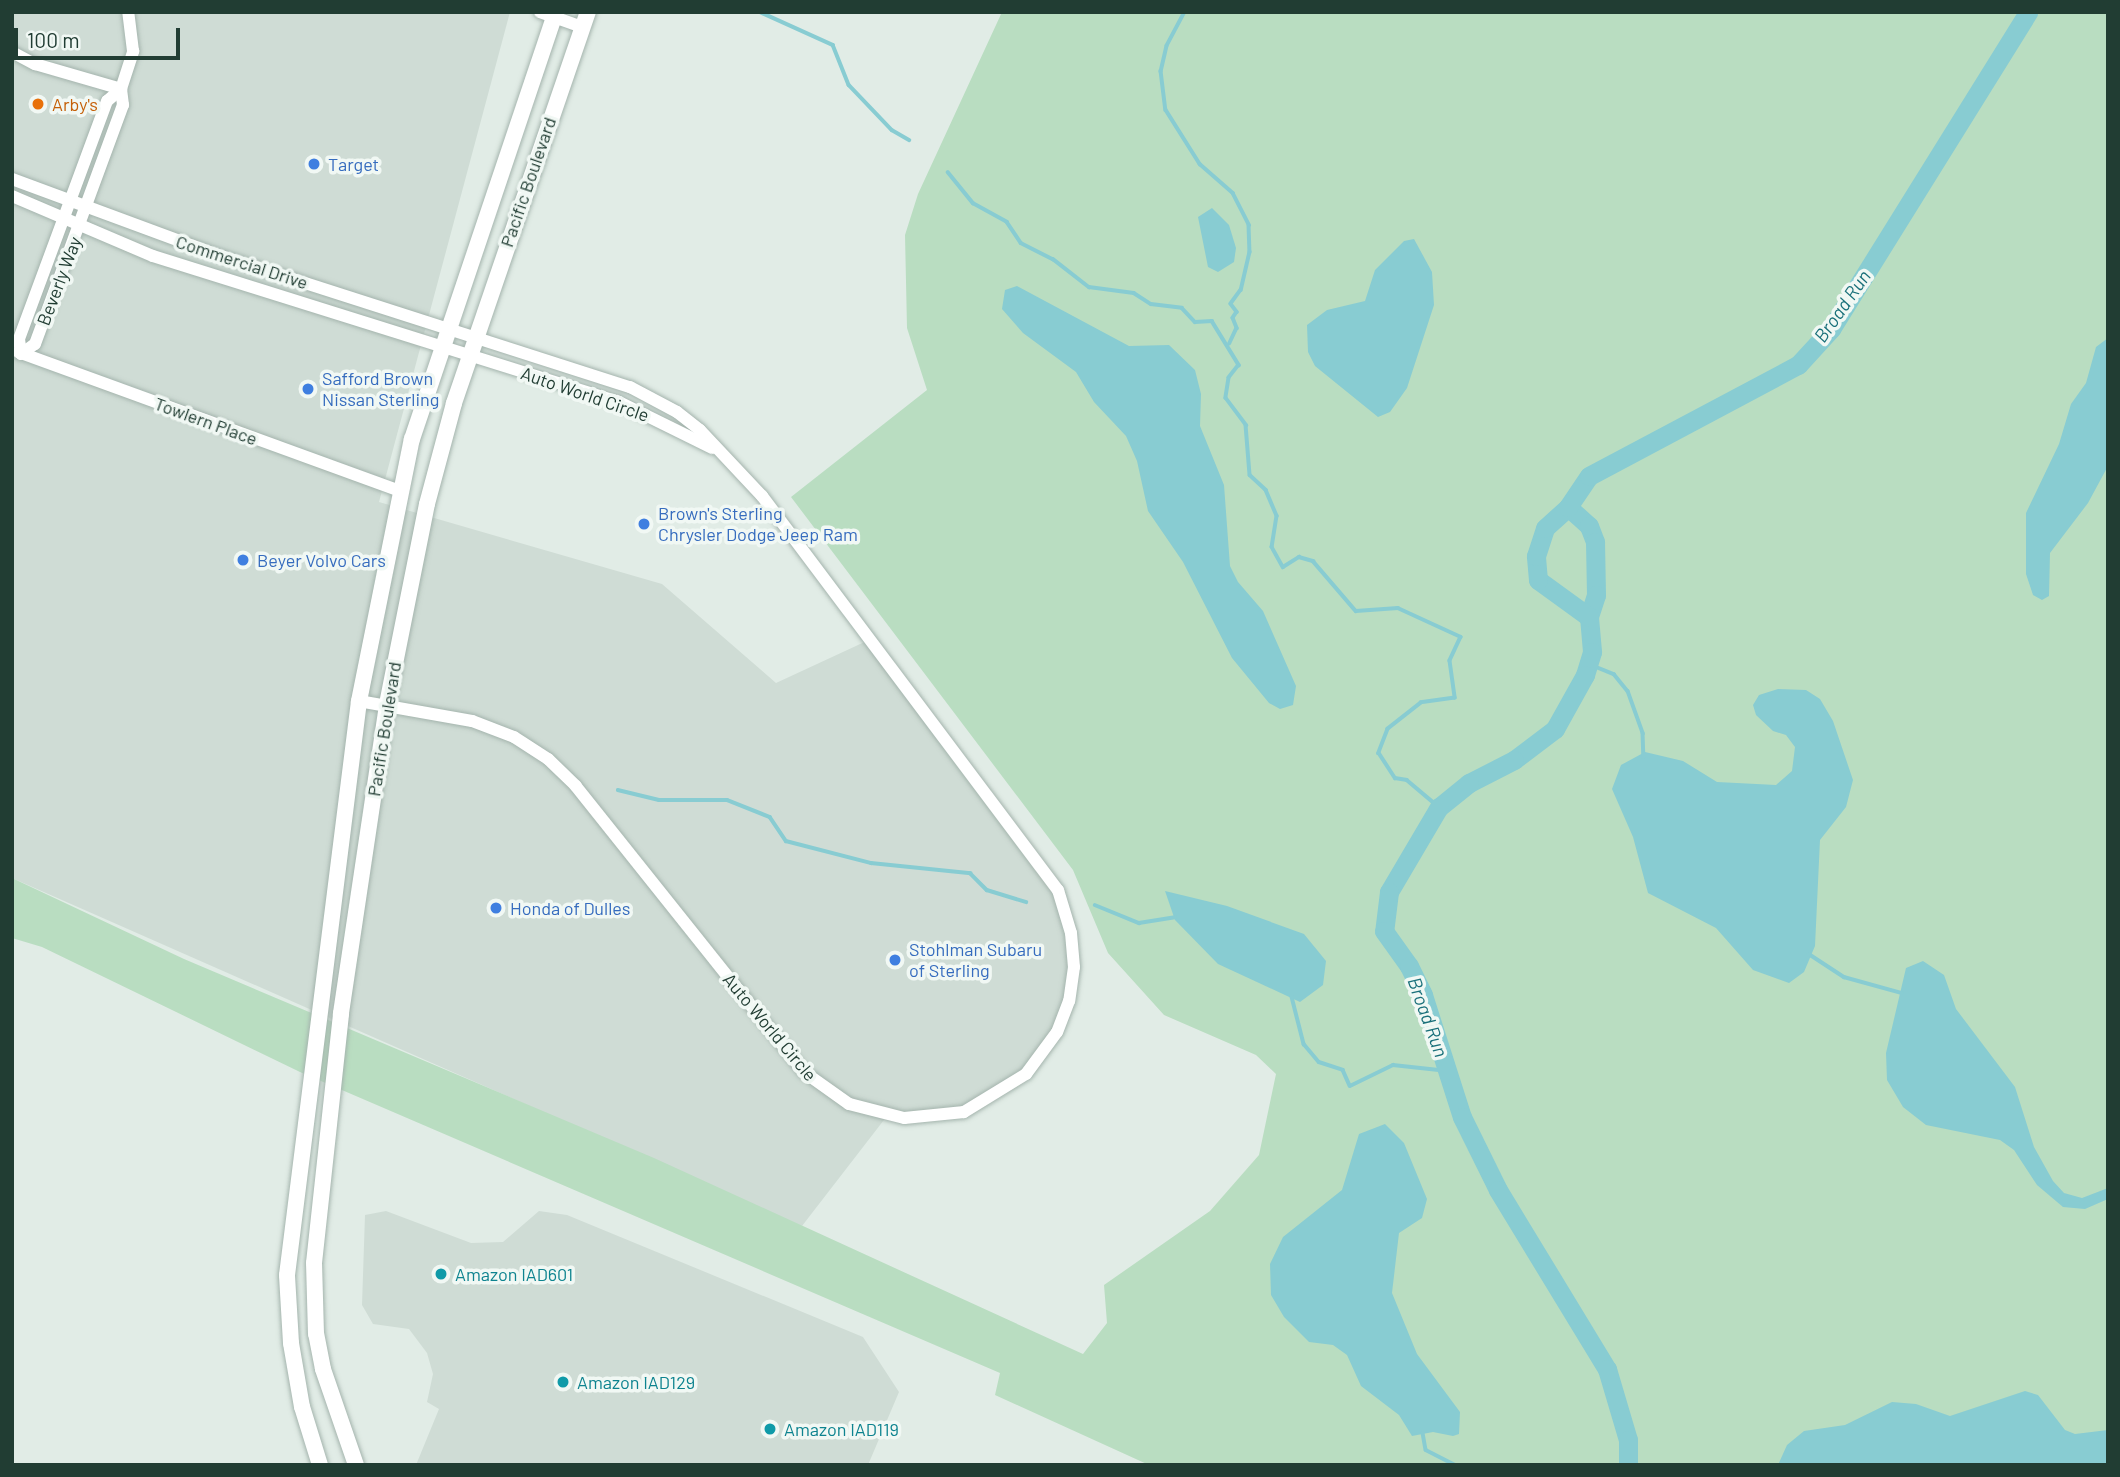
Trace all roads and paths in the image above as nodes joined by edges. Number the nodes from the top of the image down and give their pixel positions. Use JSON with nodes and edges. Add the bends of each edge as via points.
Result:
{"nodes":[{"id":1,"x":128,"y":12,"type":"edge"},
{"id":2,"x":550,"y":14,"type":"edge"},
{"id":3,"x":585,"y":20,"type":"edge"},
{"id":4,"x":12,"y":52,"type":"edge"},
{"id":5,"x":121,"y":89,"type":"junction"},
{"id":6,"x":12,"y":179,"type":"edge"},
{"id":7,"x":12,"y":197,"type":"edge"},
{"id":8,"x":69,"y":202,"type":"junction"},
{"id":9,"x":86,"y":209,"type":"junction"},
{"id":10,"x":63,"y":218,"type":"junction"},
{"id":11,"x":79,"y":226,"type":"junction"},
{"id":12,"x":448,"y":328,"type":"junction"},
{"id":13,"x":475,"y":337,"type":"junction"},
{"id":14,"x":442,"y":348,"type":"junction"},
{"id":15,"x":17,"y":352,"type":"edge"},
{"id":16,"x":469,"y":356,"type":"junction"},
{"id":17,"x":722,"y":454,"type":"junction"},
{"id":18,"x":399,"y":491,"type":"junction"},
{"id":19,"x":359,"y":701,"type":"junction"},
{"id":20,"x":387,"y":704,"type":"junction"},
{"id":21,"x":320,"y":1465,"type":"edge"},
{"id":22,"x":356,"y":1465,"type":"edge"}],
"edges":[{"from":1,"to":5,"type":"street","via":[[132,51]]},
{"from":2,"to":3,"type":"street"},
{"from":2,"to":12,"type":"main road","name":"Pacific Boulevard"},
{"from":3,"to":13,"type":"main road","name":"Pacific Boulevard"},
{"from":4,"to":5,"type":"street","via":[[35,64]]},
{"from":5,"to":8,"type":"street","name":"Beverly Way","via":[[107,101]]},
{"from":5,"to":9,"type":"street","name":"Beverly Way","via":[[123,105]]},
{"from":6,"to":8,"type":"street","name":"Commercial Drive"},
{"from":7,"to":10,"type":"street","name":"Commercial Drive"},
{"from":8,"to":9,"type":"street","name":"Commercial Drive"},
{"from":8,"to":10,"type":"street","name":"Beverly Way"},
{"from":9,"to":11,"type":"street","name":"Beverly Way"},
{"from":9,"to":12,"type":"street","name":"Commercial Drive"},
{"from":10,"to":11,"type":"street","name":"Commercial Drive"},
{"from":10,"to":15,"type":"street","name":"Beverly Way"},
{"from":11,"to":14,"type":"street","name":"Commercial Drive","via":[[229,281]]},
{"from":11,"to":15,"type":"street","name":"Beverly Way","via":[[35,344]]},
{"from":12,"to":13,"type":"street","name":"Commercial Drive"},
{"from":12,"to":14,"type":"main road","name":"Pacific Boulevard"},
{"from":13,"to":16,"type":"main road","name":"Pacific Boulevard"},
{"from":13,"to":17,"type":"street","name":"Auto World Circle","via":[[648,396],[677,412]]},
{"from":14,"to":16,"type":"street","name":"Auto World Circle"},
{"from":14,"to":18,"type":"main road","name":"Pacific Boulevard"},
{"from":15,"to":18,"type":"street","name":"Towlern Place"},
{"from":16,"to":17,"type":"street","name":"Auto World Circle","via":[[617,401]]},
{"from":16,"to":20,"type":"main road","name":"Pacific Boulevard","via":[[427,504]]},
{"from":17,"to":20,"type":"street","name":"Auto World Circle","via":[[798,543],[1058,890],[1073,951],[1069,1001],[1049,1046],[1011,1087],[964,1112],[924,1118],[867,1112],[832,1096],[791,1057],[576,786],[548,759],[514,737],[472,721]]},
{"from":18,"to":19,"type":"main road","name":"Pacific Boulevard"},
{"from":19,"to":20,"type":"street","name":"Auto World Circle"},
{"from":19,"to":21,"type":"main road","name":"Pacific Boulevard","via":[[287,1275],[287,1309],[302,1408]]},
{"from":20,"to":22,"type":"main road","name":"Pacific Boulevard","via":[[341,1013],[314,1263],[316,1334],[337,1416]]}]}
